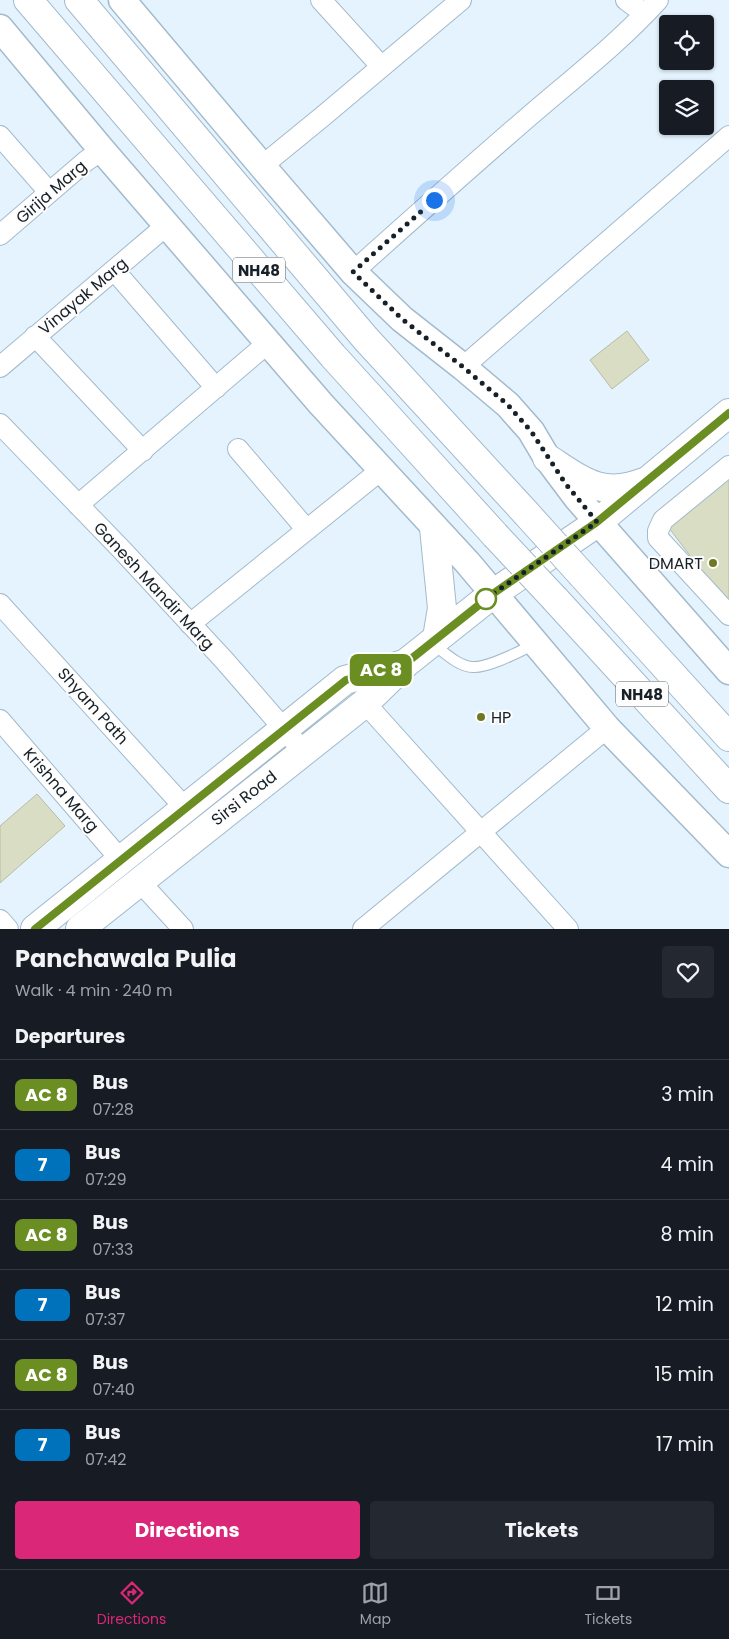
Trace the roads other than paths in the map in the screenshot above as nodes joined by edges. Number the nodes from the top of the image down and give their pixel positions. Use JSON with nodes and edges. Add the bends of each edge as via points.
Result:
{"nodes":[{"id":1,"x":28,"y":0,"type":"edge"},
{"id":2,"x":79,"y":0,"type":"edge"},
{"id":3,"x":122,"y":0,"type":"edge"},
{"id":4,"x":321,"y":0,"type":"edge"},
{"id":5,"x":461,"y":0,"type":"edge"},
{"id":6,"x":626,"y":0,"type":"edge"},
{"id":7,"x":652,"y":7,"type":"edge"},
{"id":8,"x":0,"y":28,"type":"edge"},
{"id":9,"x":381,"y":66,"type":"junction"},
{"id":10,"x":0,"y":136,"type":"edge"},
{"id":11,"x":729,"y":136,"type":"edge"},
{"id":12,"x":102,"y":150,"type":"junction"},
{"id":13,"x":262,"y":166,"type":"junction"},
{"id":14,"x":49,"y":192,"type":"junction"},
{"id":15,"x":167,"y":225,"type":"junction"},
{"id":16,"x":0,"y":236,"type":"edge"},
{"id":17,"x":114,"y":270,"type":"junction"},
{"id":18,"x":353,"y":272,"type":"junction"},
{"id":19,"x":35,"y":336,"type":"junction"},
{"id":20,"x":269,"y":342,"type":"junction"},
{"id":21,"x":0,"y":367,"type":"edge"},
{"id":22,"x":463,"y":367,"type":"junction"},
{"id":23,"x":216,"y":388,"type":"junction"},
{"id":24,"x":729,"y":413,"type":"edge"},
{"id":25,"x":0,"y":424,"type":"edge"},
{"id":26,"x":238,"y":449,"type":"dead end"},
{"id":27,"x":143,"y":451,"type":"junction"},
{"id":28,"x":547,"y":458,"type":"junction"},
{"id":29,"x":729,"y":466,"type":"edge"},
{"id":30,"x":381,"y":470,"type":"junction"},
{"id":31,"x":647,"y":480,"type":"junction"},
{"id":32,"x":78,"y":505,"type":"junction"},
{"id":33,"x":597,"y":522,"type":"junction"},
{"id":34,"x":434,"y":528,"type":"junction"},
{"id":35,"x":307,"y":530,"type":"junction"},
{"id":36,"x":494,"y":593,"type":"junction"},
{"id":37,"x":0,"y":604,"type":"edge"},
{"id":38,"x":729,"y":615,"type":"edge"},
{"id":39,"x":190,"y":624,"type":"junction"},
{"id":40,"x":434,"y":640,"type":"junction"},
{"id":41,"x":536,"y":644,"type":"junction"},
{"id":42,"x":406,"y":663,"type":"junction"},
{"id":43,"x":729,"y":671,"type":"edge"},
{"id":44,"x":365,"y":703,"type":"junction"},
{"id":45,"x":0,"y":720,"type":"edge"},
{"id":46,"x":607,"y":728,"type":"junction"},
{"id":47,"x":284,"y":730,"type":"junction"},
{"id":48,"x":729,"y":737,"type":"edge"},
{"id":49,"x":304,"y":751,"type":"junction"},
{"id":50,"x":729,"y":789,"type":"edge"},
{"id":51,"x":186,"y":809,"type":"junction"},
{"id":52,"x":480,"y":832,"type":"junction"},
{"id":53,"x":729,"y":854,"type":"edge"},
{"id":54,"x":121,"y":860,"type":"junction"},
{"id":55,"x":140,"y":882,"type":"junction"},
{"id":56,"x":0,"y":920,"type":"edge"},
{"id":57,"x":367,"y":928,"type":"edge"},
{"id":58,"x":8,"y":929,"type":"edge"},
{"id":59,"x":35,"y":929,"type":"edge"},
{"id":60,"x":80,"y":929,"type":"edge"},
{"id":61,"x":182,"y":929,"type":"edge"},
{"id":62,"x":568,"y":929,"type":"edge"}],
"edges":[{"from":1,"to":50,"type":"main road","number":"NH48","bridge":true,"via":[[333,356]]},
{"from":2,"to":48,"type":"main road","number":"NH48","bridge":true,"via":[[366,339]]},
{"from":3,"to":13,"type":"street"},
{"from":4,"to":9,"type":"street"},
{"from":5,"to":9,"type":"street"},
{"from":6,"to":7,"type":"street"},
{"from":7,"to":18,"type":"street"},
{"from":8,"to":12,"type":"street"},
{"from":9,"to":13,"type":"street"},
{"from":10,"to":14,"type":"street"},
{"from":11,"to":22,"type":"street"},
{"from":12,"to":14,"type":"street","name":"Girija Marg"},
{"from":12,"to":15,"type":"street"},
{"from":13,"to":18,"type":"street"},
{"from":14,"to":16,"type":"street","name":"Girija Marg"},
{"from":15,"to":17,"type":"street","name":"Vinayak Marg"},
{"from":15,"to":20,"type":"street"},
{"from":17,"to":19,"type":"street","name":"Vinayak Marg"},
{"from":17,"to":23,"type":"street"},
{"from":18,"to":22,"type":"street","via":[[402,319]]},
{"from":19,"to":21,"type":"street","name":"Vinayak Marg"},
{"from":19,"to":27,"type":"street"},
{"from":20,"to":23,"type":"street"},
{"from":20,"to":30,"type":"street"},
{"from":22,"to":28,"type":"street","via":[[508,405],[531,431]]},
{"from":23,"to":27,"type":"street"},
{"from":24,"to":31,"type":"main road","name":"Sirsi Road"},
{"from":25,"to":32,"type":"street","name":"Ganesh Mandir Marg"},
{"from":26,"to":35,"type":"street"},
{"from":27,"to":32,"type":"street"},
{"from":28,"to":31,"type":"main road","via":[[595,486],[629,488]]},
{"from":28,"to":33,"type":"street"},
{"from":29,"to":38,"type":"street","via":[[663,520],[658,538]]},
{"from":30,"to":34,"type":"street"},
{"from":30,"to":35,"type":"street"},
{"from":31,"to":33,"type":"main road","name":"Sirsi Road"},
{"from":32,"to":39,"type":"street","name":"Ganesh Mandir Marg"},
{"from":33,"to":36,"type":"main road","name":"Sirsi Road"},
{"from":33,"to":43,"type":"street"},
{"from":34,"to":36,"type":"street"},
{"from":34,"to":40,"type":"main road","via":[[442,608]]},
{"from":35,"to":39,"type":"street"},
{"from":36,"to":40,"type":"main road","name":"Sirsi Road"},
{"from":36,"to":41,"type":"street"},
{"from":37,"to":51,"type":"street","name":"Shyam Path"},
{"from":39,"to":47,"type":"street","name":"Ganesh Mandir Marg"},
{"from":40,"to":41,"type":"lane","via":[[459,662],[473,667],[508,657]]},
{"from":40,"to":42,"type":"main road","name":"Sirsi Road"},
{"from":41,"to":46,"type":"street"},
{"from":42,"to":44,"type":"main road","name":"Sirsi Road"},
{"from":42,"to":47,"type":"main road","name":"Sirsi Road","via":[[346,680]]},
{"from":44,"to":49,"type":"main road","name":"Sirsi Road"},
{"from":44,"to":52,"type":"street"},
{"from":45,"to":54,"type":"street","name":"Krishna Marg"},
{"from":46,"to":52,"type":"street"},
{"from":46,"to":53,"type":"street"},
{"from":47,"to":49,"type":"street","name":"Ganesh Mandir Marg"},
{"from":47,"to":51,"type":"main road","name":"Sirsi Road"},
{"from":49,"to":55,"type":"main road","name":"Sirsi Road"},
{"from":51,"to":54,"type":"main road","name":"Sirsi Road"},
{"from":52,"to":57,"type":"street"},
{"from":52,"to":62,"type":"street"},
{"from":54,"to":59,"type":"main road","name":"Sirsi Road"},
{"from":55,"to":60,"type":"main road","name":"Sirsi Road"},
{"from":55,"to":61,"type":"street"},
{"from":56,"to":58,"type":"street"}]}
